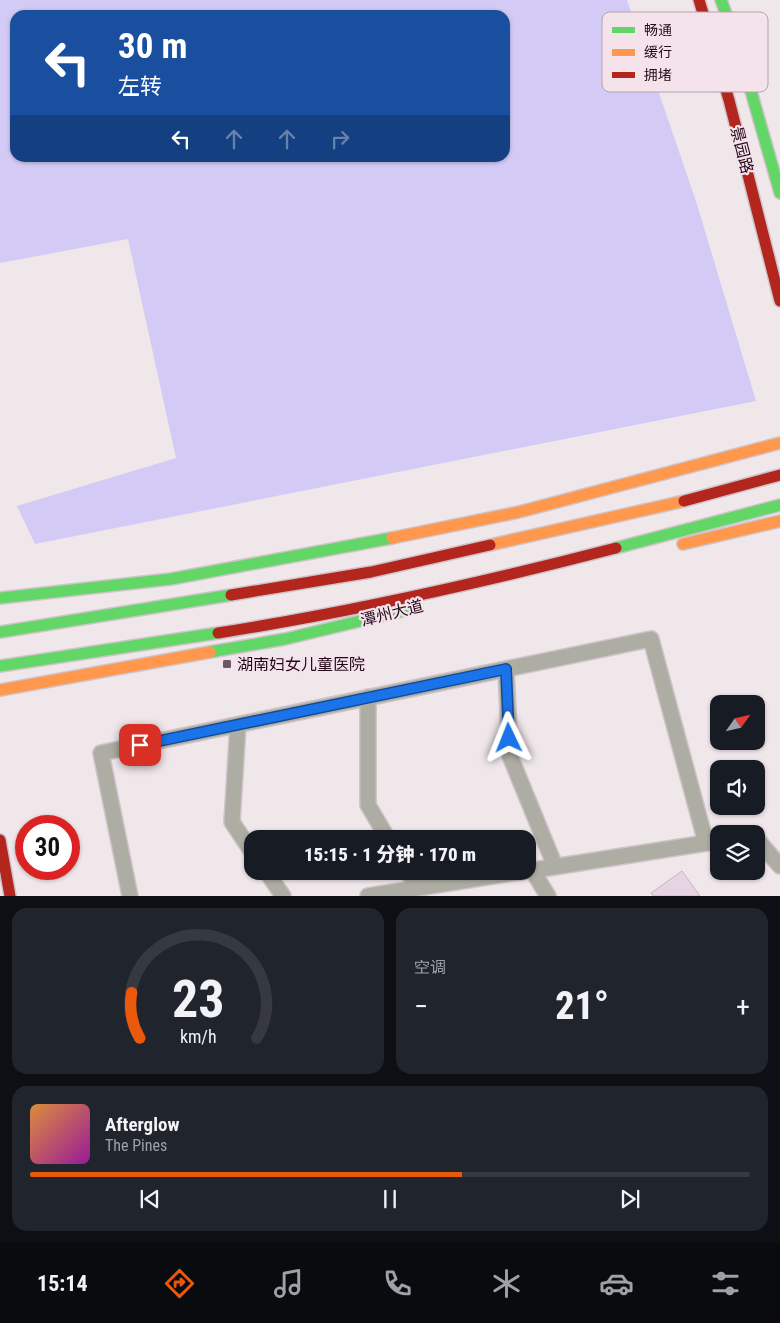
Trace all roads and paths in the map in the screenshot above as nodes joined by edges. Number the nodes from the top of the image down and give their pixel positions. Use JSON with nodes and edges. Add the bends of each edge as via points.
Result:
{"nodes":[{"id":1,"x":699,"y":0,"type":"edge"},
{"id":2,"x":721,"y":0,"type":"edge"},
{"id":3,"x":703,"y":12,"type":"edge"},
{"id":4,"x":725,"y":12,"type":"edge"},
{"id":5,"x":727,"y":92,"type":"edge"},
{"id":6,"x":751,"y":92,"type":"edge"},
{"id":7,"x":780,"y":193,"type":"edge"},
{"id":8,"x":780,"y":302,"type":"edge"},
{"id":9,"x":780,"y":443,"type":"edge"},
{"id":10,"x":780,"y":475,"type":"edge"},
{"id":11,"x":780,"y":505,"type":"edge"},
{"id":12,"x":780,"y":521,"type":"edge"},
{"id":13,"x":676,"y":546,"type":"dead end"},
{"id":14,"x":647,"y":552,"type":"dead end"},
{"id":15,"x":0,"y":598,"type":"edge"},
{"id":16,"x":0,"y":632,"type":"edge"},
{"id":17,"x":0,"y":666,"type":"edge"},
{"id":18,"x":506,"y":669,"type":"junction"},
{"id":19,"x":0,"y":690,"type":"edge"},
{"id":20,"x":368,"y":697,"type":"junction"},
{"id":21,"x":238,"y":725,"type":"junction"},
{"id":22,"x":383,"y":830,"type":"edge"},
{"id":23,"x":710,"y":835,"type":"edge"},
{"id":24,"x":0,"y":840,"type":"edge"},
{"id":25,"x":244,"y":840,"type":"edge"},
{"id":26,"x":710,"y":842,"type":"edge"},
{"id":27,"x":765,"y":848,"type":"edge"},
{"id":28,"x":555,"y":866,"type":"junction"},
{"id":29,"x":780,"y":866,"type":"edge"},
{"id":30,"x":536,"y":870,"type":"edge"},
{"id":31,"x":272,"y":880,"type":"edge"},
{"id":32,"x":412,"y":880,"type":"edge"},
{"id":33,"x":469,"y":880,"type":"edge"},
{"id":34,"x":535,"y":880,"type":"edge"},
{"id":35,"x":417,"y":888,"type":"junction"},
{"id":36,"x":373,"y":895,"type":"edge"},
{"id":37,"x":10,"y":896,"type":"edge"},
{"id":38,"x":130,"y":896,"type":"edge"},
{"id":39,"x":283,"y":896,"type":"edge"},
{"id":40,"x":548,"y":896,"type":"edge"}],
"edges":[{"from":1,"to":3,"type":"main road","name":"景园路"},
{"from":2,"to":4,"type":"main road","name":"景园路"},
{"from":5,"to":8,"type":"main road","name":"景园路"},
{"from":6,"to":7,"type":"main road","name":"景园路"},
{"from":9,"to":15,"type":"main road","via":[[519,512],[281,560],[171,579]]},
{"from":10,"to":16,"type":"main road","via":[[690,500],[371,572]]},
{"from":11,"to":17,"type":"main road","name":"潭州大道","via":[[551,565],[293,621]]},
{"from":12,"to":13,"type":"main road"},
{"from":14,"to":19,"type":"main road","name":"潭州大道","via":[[285,639]]},
{"from":18,"to":20,"type":"street"},
{"from":18,"to":23,"type":"street","via":[[651,639]]},
{"from":18,"to":28,"type":"street","via":[[510,756]]},
{"from":20,"to":21,"type":"street"},
{"from":20,"to":22,"type":"street","via":[[368,805]]},
{"from":21,"to":25,"type":"street","via":[[232,822]]},
{"from":21,"to":38,"type":"street","via":[[102,753]]},
{"from":24,"to":37,"type":"main road"},
{"from":26,"to":28,"type":"street"},
{"from":27,"to":29,"type":"street"},
{"from":28,"to":30,"type":"street"},
{"from":31,"to":39,"type":"street"},
{"from":32,"to":35,"type":"street"},
{"from":33,"to":35,"type":"street"},
{"from":34,"to":40,"type":"street"},
{"from":35,"to":36,"type":"street"}]}
